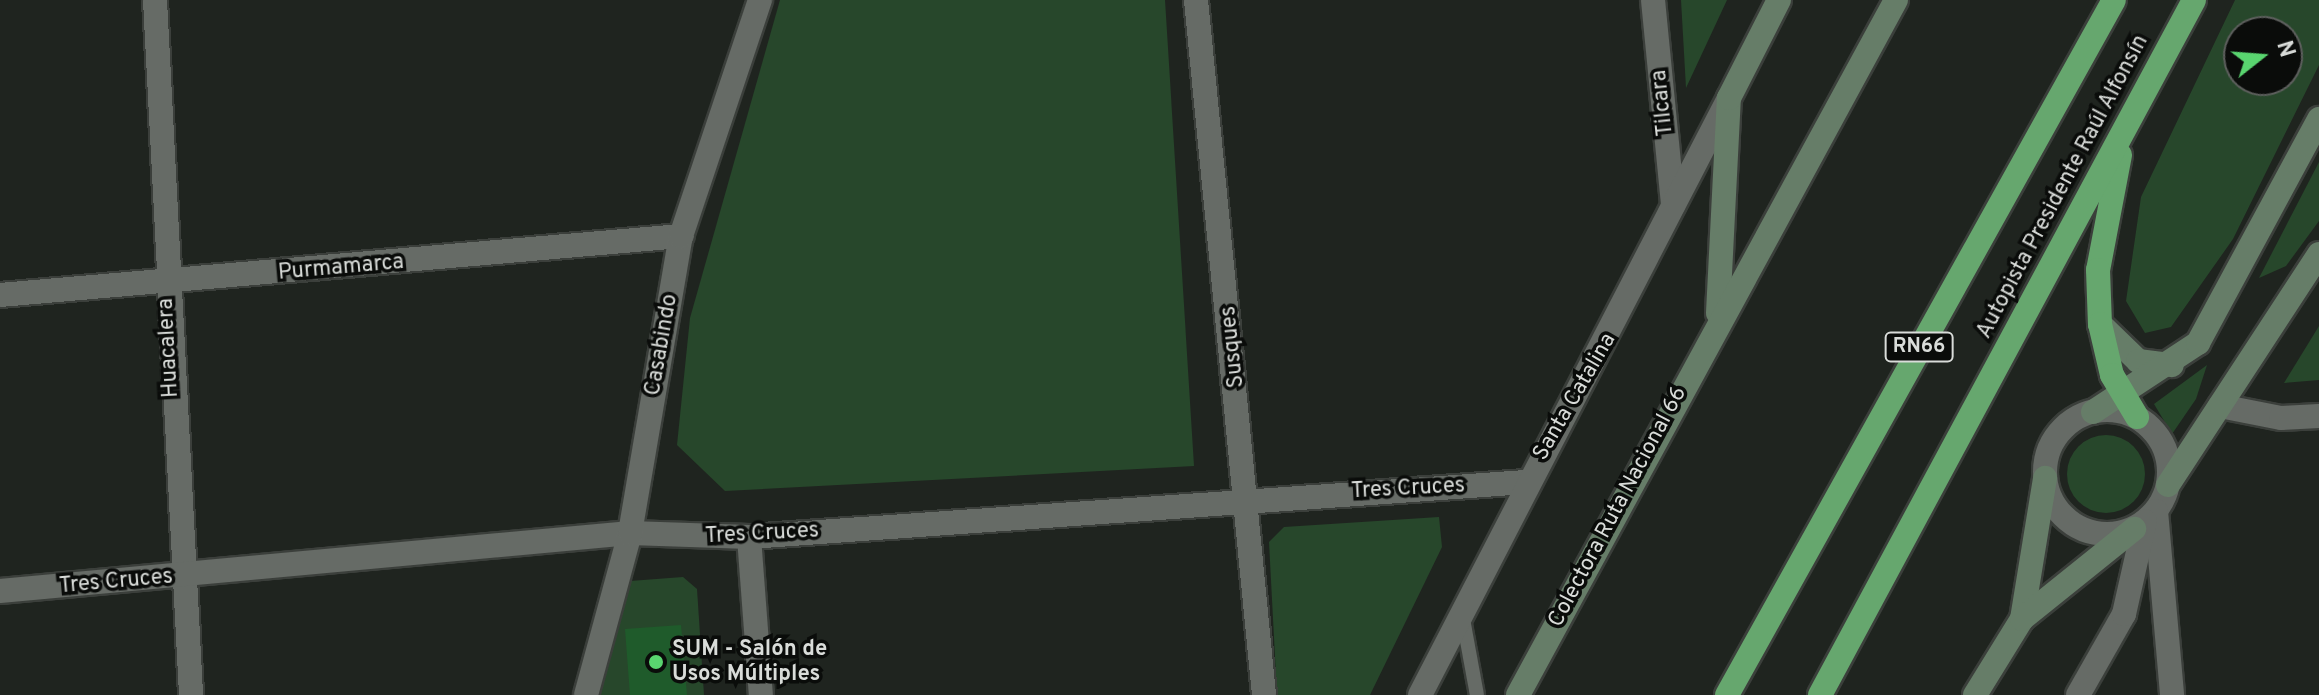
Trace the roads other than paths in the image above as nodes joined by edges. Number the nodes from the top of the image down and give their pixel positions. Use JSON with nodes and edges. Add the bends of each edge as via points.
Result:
{"nodes":[{"id":1,"x":155,"y":0,"type":"edge"},
{"id":2,"x":760,"y":0,"type":"edge"},
{"id":3,"x":1196,"y":0,"type":"edge"},
{"id":4,"x":1653,"y":0,"type":"edge"},
{"id":5,"x":1779,"y":0,"type":"edge"},
{"id":6,"x":1896,"y":0,"type":"edge"},
{"id":7,"x":2114,"y":0,"type":"edge"},
{"id":8,"x":2194,"y":0,"type":"edge"},
{"id":9,"x":1729,"y":98,"type":"junction"},
{"id":10,"x":2131,"y":114,"type":"junction"},
{"id":11,"x":2319,"y":119,"type":"edge"},
{"id":12,"x":1673,"y":205,"type":"junction"},
{"id":13,"x":681,"y":236,"type":"junction"},
{"id":14,"x":2319,"y":254,"type":"edge"},
{"id":15,"x":166,"y":284,"type":"junction"},
{"id":16,"x":0,"y":295,"type":"edge"},
{"id":17,"x":1718,"y":320,"type":"junction"},
{"id":18,"x":2100,"y":324,"type":"junction"},
{"id":19,"x":2172,"y":365,"type":"junction"},
{"id":20,"x":2122,"y":395,"type":"junction"},
{"id":21,"x":2220,"y":406,"type":"junction"},
{"id":22,"x":2093,"y":412,"type":"junction"},
{"id":23,"x":2319,"y":416,"type":"edge"},
{"id":24,"x":2137,"y":417,"type":"junction"},
{"id":25,"x":2045,"y":478,"type":"junction"},
{"id":26,"x":1525,"y":482,"type":"junction"},
{"id":27,"x":2168,"y":485,"type":"junction"},
{"id":28,"x":1249,"y":498,"type":"junction"},
{"id":29,"x":2145,"y":520,"type":"junction"},
{"id":30,"x":630,"y":533,"type":"junction"},
{"id":31,"x":749,"y":537,"type":"junction"},
{"id":32,"x":182,"y":576,"type":"junction"},
{"id":33,"x":0,"y":591,"type":"edge"},
{"id":34,"x":1463,"y":619,"type":"junction"},
{"id":35,"x":2022,"y":619,"type":"junction"},
{"id":36,"x":191,"y":695,"type":"edge"},
{"id":37,"x":586,"y":695,"type":"edge"},
{"id":38,"x":761,"y":695,"type":"edge"},
{"id":39,"x":1264,"y":695,"type":"edge"},
{"id":40,"x":1420,"y":695,"type":"edge"},
{"id":41,"x":1477,"y":695,"type":"edge"},
{"id":42,"x":1518,"y":695,"type":"edge"},
{"id":43,"x":1727,"y":695,"type":"edge"},
{"id":44,"x":1820,"y":695,"type":"edge"},
{"id":45,"x":1975,"y":695,"type":"edge"},
{"id":46,"x":2078,"y":695,"type":"edge"},
{"id":47,"x":2172,"y":695,"type":"edge"}],
"edges":[{"from":1,"to":15,"type":"street","name":"Huacalera"},
{"from":2,"to":13,"type":"street","name":"Casabindo"},
{"from":3,"to":28,"type":"street","name":"Susques"},
{"from":4,"to":12,"type":"street","name":"Tilcara"},
{"from":5,"to":9,"type":"main road","name":"Colectora Ruta Nacional 66"},
{"from":6,"to":17,"type":"main road","name":"Colectora Ruta Nacional 66"},
{"from":7,"to":43,"type":"highway","name":"Autopista Presidente Raúl Alfonsín","number":"RN66"},
{"from":8,"to":10,"type":"highway","name":"Autopista Presidente Raúl Alfonsín"},
{"from":9,"to":12,"type":"street","name":"Santa Catalina"},
{"from":9,"to":17,"type":"main road","name":"Colectora Ruta Nacional 66"},
{"from":10,"to":18,"type":"highway","via":[[2106,208],[2098,270]]},
{"from":10,"to":44,"type":"highway","name":"Autopista Presidente Raúl Alfonsín"},
{"from":11,"to":19,"type":"main road","via":[[2214,318]]},
{"from":12,"to":26,"type":"street","name":"Santa Catalina","via":[[1609,341]]},
{"from":13,"to":15,"type":"street","name":"Purmamarca"},
{"from":13,"to":30,"type":"street","name":"Casabindo"},
{"from":14,"to":21,"type":"main road"},
{"from":15,"to":16,"type":"street","name":"Purmamarca"},
{"from":15,"to":32,"type":"street","name":"Huacalera"},
{"from":17,"to":42,"type":"main road","name":"Colectora Ruta Nacional 66"},
{"from":18,"to":19,"type":"main road","via":[[2138,361]]},
{"from":18,"to":20,"type":"highway"},
{"from":19,"to":20,"type":"main road"},
{"from":20,"to":22,"type":"main road"},
{"from":20,"to":24,"type":"highway"},
{"from":21,"to":23,"type":"street","via":[[2281,418]]},
{"from":21,"to":27,"type":"main road"},
{"from":22,"to":24,"type":"street"},
{"from":22,"to":25,"type":"street","via":[[2070,423],[2052,443]]},
{"from":24,"to":27,"type":"street","via":[[2163,446]]},
{"from":25,"to":29,"type":"street","via":[[2052,501],[2077,527],[2099,534]]},
{"from":25,"to":35,"type":"main road"},
{"from":26,"to":28,"type":"street","name":"Tres Cruces"},
{"from":26,"to":34,"type":"street","name":"Santa Catalina"},
{"from":27,"to":29,"type":"street"},
{"from":28,"to":31,"type":"street","name":"Tres Cruces"},
{"from":28,"to":39,"type":"street","name":"Susques"},
{"from":29,"to":35,"type":"main road"},
{"from":29,"to":46,"type":"street","via":[[2124,614]]},
{"from":29,"to":47,"type":"street"},
{"from":30,"to":31,"type":"street","name":"Tres Cruces"},
{"from":30,"to":32,"type":"street","name":"Tres Cruces"},
{"from":30,"to":37,"type":"street","name":"Casabindo"},
{"from":31,"to":38,"type":"street"},
{"from":32,"to":33,"type":"street","name":"Tres Cruces"},
{"from":32,"to":36,"type":"street","name":"Huacalera"},
{"from":34,"to":40,"type":"street","name":"Santa Catalina"},
{"from":34,"to":41,"type":"lane"},
{"from":35,"to":45,"type":"main road"}]}
